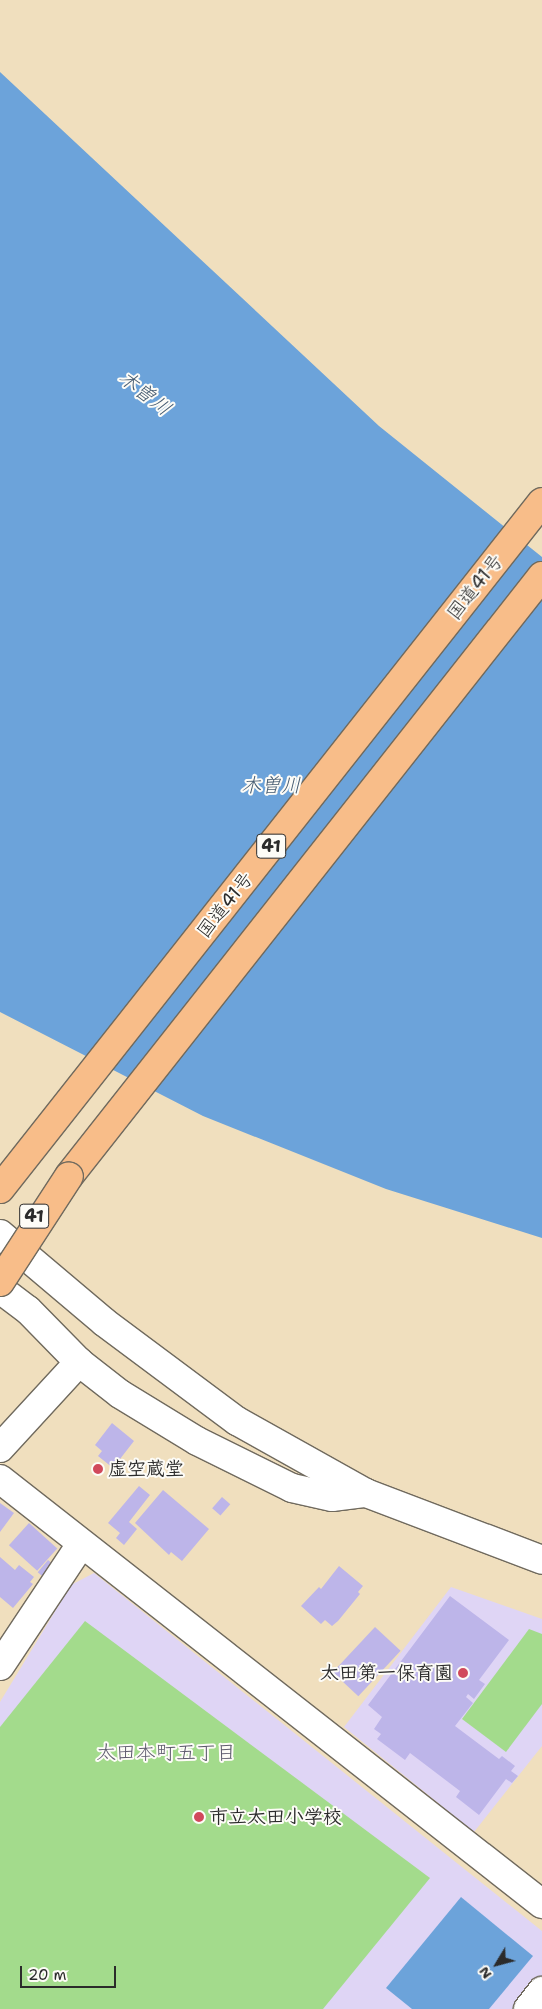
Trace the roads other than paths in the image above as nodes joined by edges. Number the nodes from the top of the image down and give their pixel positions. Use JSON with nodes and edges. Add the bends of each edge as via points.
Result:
{"nodes":[{"id":1,"x":542,"y":502,"type":"edge"},
{"id":2,"x":542,"y":576,"type":"edge"},
{"id":3,"x":69,"y":1176,"type":"junction"},
{"id":4,"x":0,"y":1189,"type":"edge"},
{"id":5,"x":0,"y":1234,"type":"edge"},
{"id":6,"x":0,"y":1256,"type":"edge"},
{"id":7,"x":0,"y":1282,"type":"edge"},
{"id":8,"x":0,"y":1289,"type":"edge"},
{"id":9,"x":79,"y":1362,"type":"junction"},
{"id":10,"x":0,"y":1448,"type":"edge"},
{"id":11,"x":0,"y":1479,"type":"edge"},
{"id":12,"x":366,"y":1494,"type":"junction"},
{"id":13,"x":81,"y":1544,"type":"junction"},
{"id":14,"x":542,"y":1560,"type":"edge"},
{"id":15,"x":0,"y":1666,"type":"edge"},
{"id":16,"x":542,"y":1904,"type":"edge"},
{"id":17,"x":542,"y":1991,"type":"edge"},
{"id":18,"x":528,"y":2009,"type":"edge"}],
"edges":[{"from":1,"to":4,"type":"highway","name":"国道41号","number":"41"},
{"from":2,"to":3,"type":"highway","number":"41"},
{"from":3,"to":6,"type":"highway","number":"41","bridge":true},
{"from":3,"to":7,"type":"highway","bridge":true},
{"from":5,"to":12,"type":"street","via":[[104,1322],[237,1421]]},
{"from":8,"to":9,"type":"street","via":[[28,1310]]},
{"from":9,"to":10,"type":"street"},
{"from":9,"to":12,"type":"street","via":[[120,1394],[198,1441],[292,1488],[332,1497]]},
{"from":11,"to":13,"type":"street"},
{"from":12,"to":14,"type":"street"},
{"from":13,"to":15,"type":"street"},
{"from":13,"to":16,"type":"street"},
{"from":17,"to":18,"type":"street"}]}
